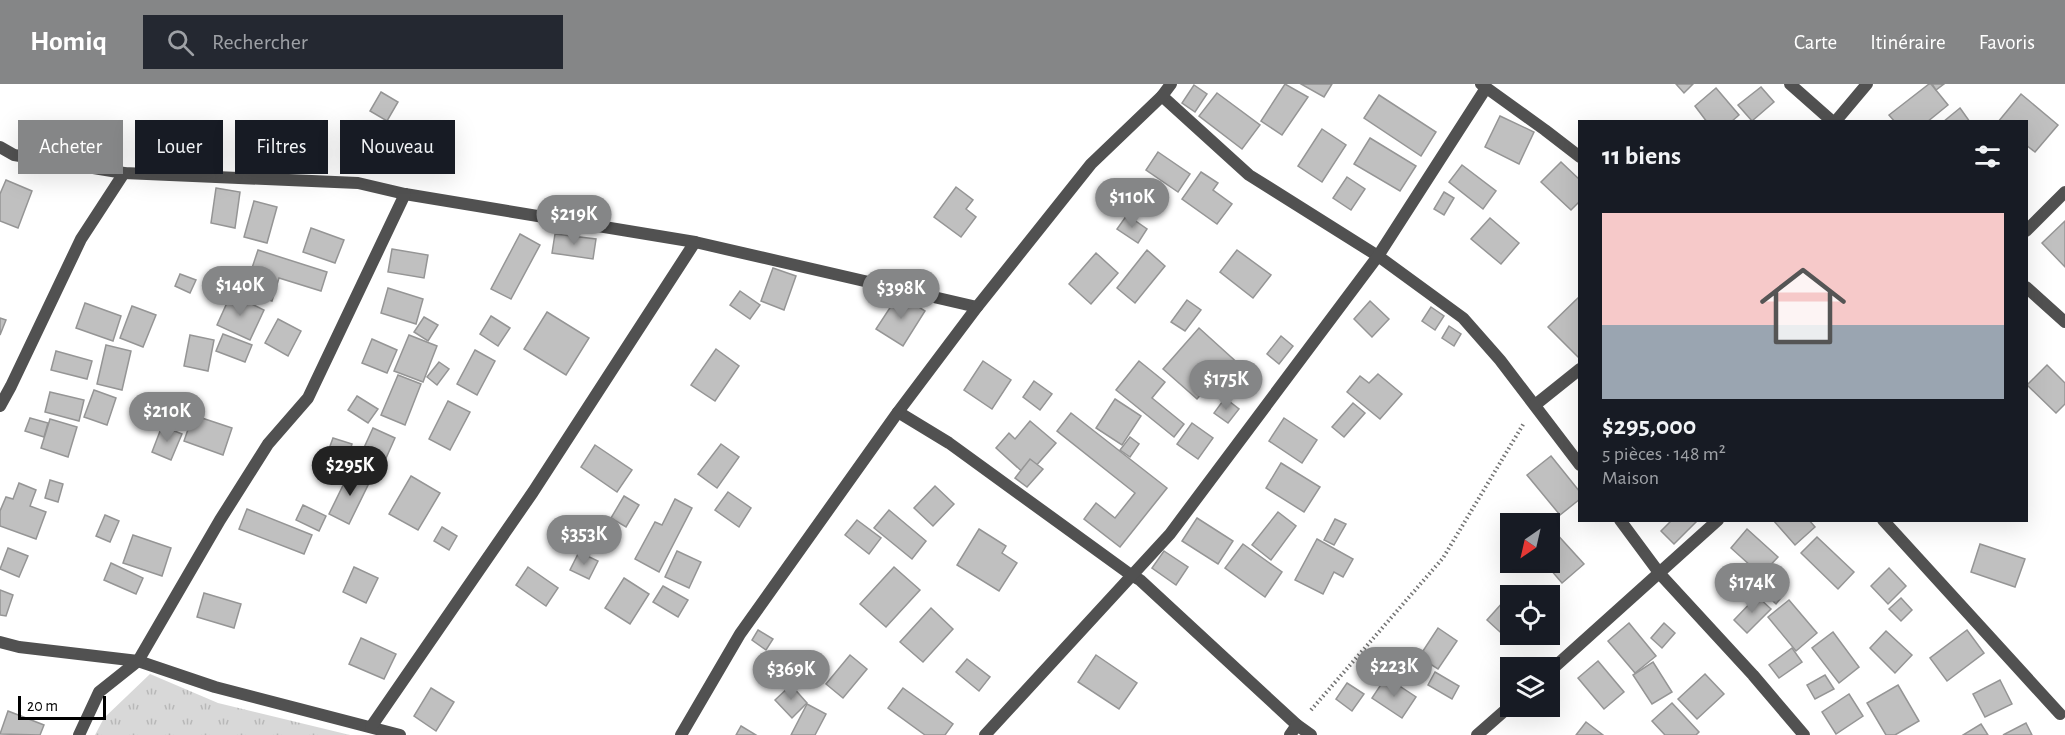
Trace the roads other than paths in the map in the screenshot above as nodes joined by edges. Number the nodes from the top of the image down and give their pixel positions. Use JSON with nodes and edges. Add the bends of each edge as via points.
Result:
{"nodes":[{"id":1,"x":1171,"y":84,"type":"edge"},
{"id":2,"x":1790,"y":84,"type":"edge"},
{"id":3,"x":1867,"y":84,"type":"edge"},
{"id":4,"x":1483,"y":86,"type":"edge"},
{"id":5,"x":1162,"y":96,"type":"junction"},
{"id":6,"x":1832,"y":120,"type":"edge"},
{"id":7,"x":1836,"y":120,"type":"edge"},
{"id":8,"x":0,"y":147,"type":"edge"},
{"id":9,"x":1578,"y":156,"type":"edge"},
{"id":10,"x":124,"y":173,"type":"junction"},
{"id":11,"x":2065,"y":192,"type":"edge"},
{"id":12,"x":405,"y":194,"type":"junction"},
{"id":13,"x":2028,"y":229,"type":"edge"},
{"id":14,"x":695,"y":242,"type":"junction"},
{"id":15,"x":1378,"y":256,"type":"junction"},
{"id":16,"x":2028,"y":290,"type":"edge"},
{"id":17,"x":977,"y":308,"type":"junction"},
{"id":18,"x":2065,"y":322,"type":"edge"},
{"id":19,"x":1578,"y":371,"type":"edge"},
{"id":20,"x":1535,"y":405,"type":"junction"},
{"id":21,"x":0,"y":406,"type":"edge"},
{"id":22,"x":898,"y":412,"type":"junction"},
{"id":23,"x":1578,"y":462,"type":"edge"},
{"id":24,"x":1621,"y":522,"type":"edge"},
{"id":25,"x":1716,"y":522,"type":"edge"},
{"id":26,"x":1885,"y":522,"type":"edge"},
{"id":27,"x":1659,"y":574,"type":"junction"},
{"id":28,"x":1131,"y":575,"type":"junction"},
{"id":29,"x":0,"y":642,"type":"edge"},
{"id":30,"x":138,"y":661,"type":"junction"},
{"id":31,"x":1560,"y":662,"type":"edge"},
{"id":32,"x":1500,"y":714,"type":"edge"},
{"id":33,"x":2060,"y":714,"type":"dead end"},
{"id":34,"x":371,"y":727,"type":"junction"},
{"id":35,"x":1294,"y":730,"type":"edge"},
{"id":36,"x":79,"y":735,"type":"edge"},
{"id":37,"x":400,"y":735,"type":"edge"},
{"id":38,"x":681,"y":735,"type":"edge"},
{"id":39,"x":985,"y":735,"type":"edge"},
{"id":40,"x":1311,"y":735,"type":"edge"},
{"id":41,"x":1477,"y":735,"type":"edge"},
{"id":42,"x":1804,"y":735,"type":"edge"}],
"edges":[{"from":1,"to":5,"type":"street"},
{"from":2,"to":6,"type":"street"},
{"from":3,"to":7,"type":"street"},
{"from":4,"to":9,"type":"street"},
{"from":4,"to":15,"type":"street"},
{"from":5,"to":15,"type":"street","via":[[1249,175]]},
{"from":5,"to":17,"type":"street","via":[[1091,164]]},
{"from":8,"to":10,"type":"street","via":[[14,155]]},
{"from":10,"to":12,"type":"street","via":[[358,183]]},
{"from":10,"to":21,"type":"street","via":[[81,239]]},
{"from":11,"to":13,"type":"street"},
{"from":12,"to":14,"type":"street"},
{"from":12,"to":30,"type":"street","via":[[308,398],[268,444]]},
{"from":14,"to":17,"type":"street"},
{"from":14,"to":34,"type":"street","via":[[533,492]]},
{"from":15,"to":20,"type":"street","via":[[1463,318]]},
{"from":15,"to":28,"type":"street","via":[[1170,534]]},
{"from":16,"to":18,"type":"street"},
{"from":17,"to":22,"type":"street"},
{"from":19,"to":20,"type":"street"},
{"from":20,"to":23,"type":"street"},
{"from":22,"to":28,"type":"street","via":[[949,443]]},
{"from":22,"to":38,"type":"street","via":[[740,634]]},
{"from":24,"to":27,"type":"street"},
{"from":25,"to":27,"type":"street"},
{"from":26,"to":33,"type":"street"},
{"from":27,"to":31,"type":"street"},
{"from":27,"to":42,"type":"street"},
{"from":28,"to":35,"type":"street","via":[[1140,579]]},
{"from":28,"to":39,"type":"street"},
{"from":29,"to":30,"type":"street"},
{"from":30,"to":34,"type":"street","via":[[215,687]]},
{"from":30,"to":36,"type":"street","via":[[99,692]]},
{"from":32,"to":41,"type":"street"},
{"from":34,"to":37,"type":"street"},
{"from":35,"to":40,"type":"street"}]}
